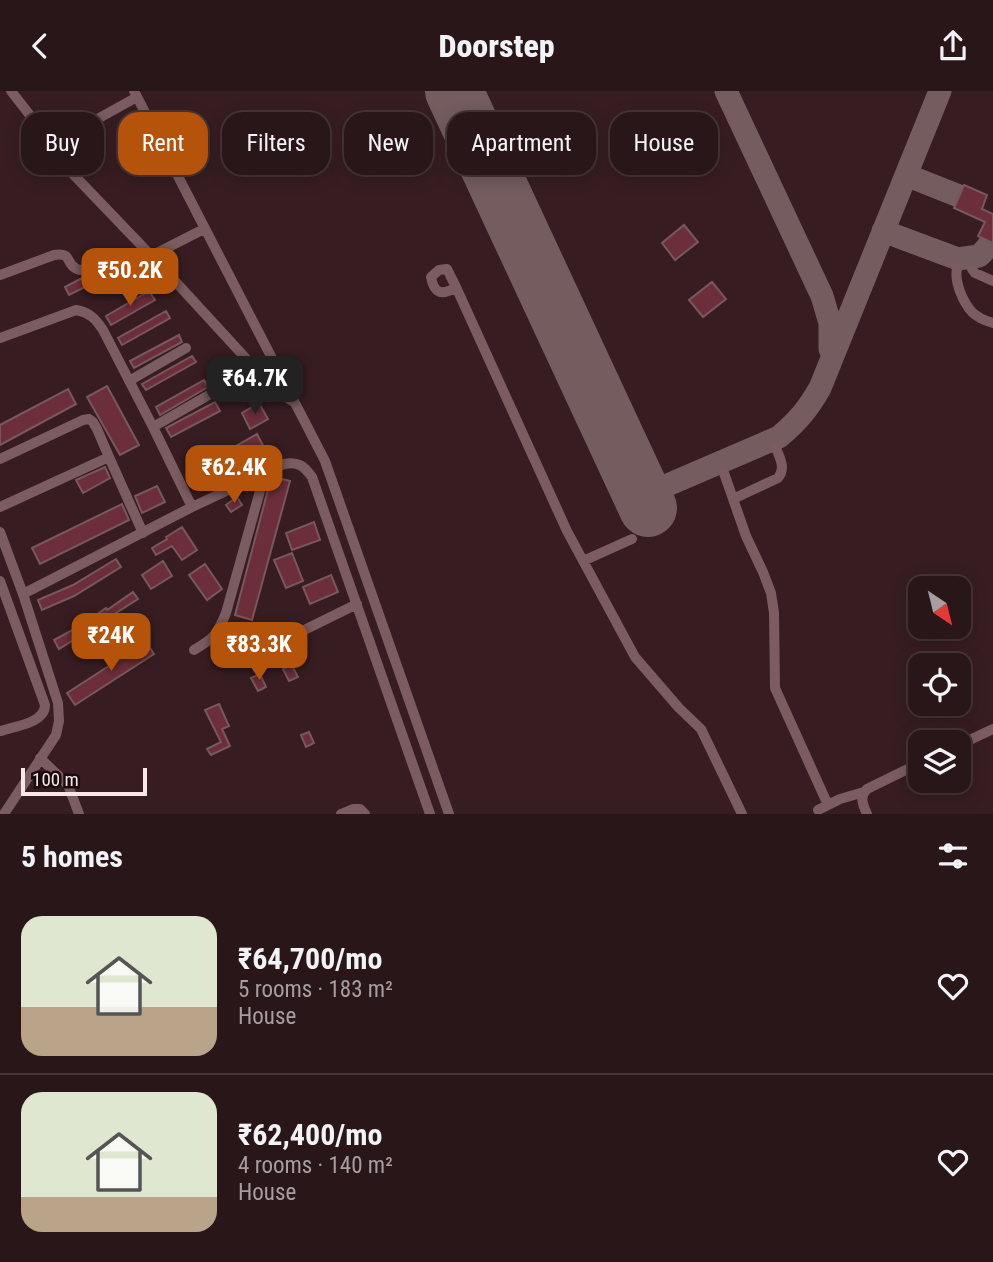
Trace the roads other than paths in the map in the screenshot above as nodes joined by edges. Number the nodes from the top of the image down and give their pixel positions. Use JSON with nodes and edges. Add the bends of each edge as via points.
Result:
{"nodes":[{"id":1,"x":11,"y":91,"type":"edge"},
{"id":2,"x":136,"y":94,"type":"edge"},
{"id":3,"x":28,"y":112,"type":"edge"},
{"id":4,"x":104,"y":113,"type":"edge"},
{"id":5,"x":74,"y":175,"type":"edge"},
{"id":6,"x":204,"y":229,"type":"junction"},
{"id":7,"x":151,"y":256,"type":"junction"},
{"id":8,"x":107,"y":263,"type":"dead end"},
{"id":9,"x":957,"y":268,"type":"dead end"},
{"id":10,"x":972,"y":269,"type":"dead end"},
{"id":11,"x":0,"y":275,"type":"edge"},
{"id":12,"x":993,"y":281,"type":"edge"},
{"id":13,"x":456,"y":287,"type":"dead end"},
{"id":14,"x":993,"y":323,"type":"edge"},
{"id":15,"x":0,"y":338,"type":"edge"},
{"id":16,"x":186,"y":348,"type":"dead end"},
{"id":17,"x":129,"y":381,"type":"junction"},
{"id":18,"x":214,"y":392,"type":"dead end"},
{"id":19,"x":296,"y":404,"type":"junction"},
{"id":20,"x":153,"y":427,"type":"junction"},
{"id":21,"x":776,"y":449,"type":"dead end"},
{"id":22,"x":108,"y":457,"type":"junction"},
{"id":23,"x":0,"y":459,"type":"edge"},
{"id":24,"x":265,"y":473,"type":"junction"},
{"id":25,"x":724,"y":473,"type":"dead end"},
{"id":26,"x":733,"y":499,"type":"junction"},
{"id":27,"x":0,"y":507,"type":"edge"},
{"id":28,"x":192,"y":507,"type":"junction"},
{"id":29,"x":0,"y":532,"type":"edge"},
{"id":30,"x":143,"y":533,"type":"junction"},
{"id":31,"x":632,"y":539,"type":"dead end"},
{"id":32,"x":583,"y":561,"type":"junction"},
{"id":33,"x":0,"y":581,"type":"edge"},
{"id":34,"x":23,"y":594,"type":"junction"},
{"id":35,"x":357,"y":604,"type":"junction"},
{"id":36,"x":284,"y":640,"type":"dead end"},
{"id":37,"x":194,"y":650,"type":"dead end"},
{"id":38,"x":993,"y":729,"type":"edge"},
{"id":39,"x":1,"y":731,"type":"edge"},
{"id":40,"x":971,"y":739,"type":"edge"},
{"id":41,"x":40,"y":758,"type":"junction"},
{"id":42,"x":908,"y":769,"type":"edge"},
{"id":43,"x":864,"y":792,"type":"junction"},
{"id":44,"x":824,"y":809,"type":"edge"},
{"id":45,"x":4,"y":814,"type":"edge"},
{"id":46,"x":79,"y":814,"type":"edge"},
{"id":47,"x":341,"y":814,"type":"edge"},
{"id":48,"x":365,"y":814,"type":"edge"},
{"id":49,"x":430,"y":814,"type":"edge"},
{"id":50,"x":449,"y":814,"type":"edge"},
{"id":51,"x":742,"y":814,"type":"edge"},
{"id":52,"x":867,"y":814,"type":"edge"}],
"edges":[{"from":1,"to":3,"type":"street"},
{"from":2,"to":4,"type":"street"},
{"from":2,"to":6,"type":"street"},
{"from":5,"to":7,"type":"street"},
{"from":6,"to":7,"type":"street"},
{"from":6,"to":19,"type":"street"},
{"from":7,"to":19,"type":"street","via":[[275,390]]},
{"from":8,"to":11,"type":"street","via":[[79,270],[62,254]]},
{"from":9,"to":14,"type":"street","via":[[957,282],[972,311]]},
{"from":10,"to":12,"type":"street"},
{"from":13,"to":32,"type":"street"},
{"from":15,"to":17,"type":"street","via":[[76,310],[87,312],[103,330]]},
{"from":16,"to":17,"type":"street"},
{"from":17,"to":20,"type":"street"},
{"from":18,"to":20,"type":"street"},
{"from":19,"to":50,"type":"street","via":[[326,461]]},
{"from":20,"to":28,"type":"street"},
{"from":21,"to":26,"type":"street","via":[[782,465],[778,478]]},
{"from":22,"to":23,"type":"street","via":[[89,419]]},
{"from":22,"to":27,"type":"street"},
{"from":22,"to":30,"type":"street"},
{"from":24,"to":28,"type":"street"},
{"from":24,"to":35,"type":"street","via":[[293,462],[312,477]]},
{"from":24,"to":37,"type":"street","via":[[219,631]]},
{"from":25,"to":26,"type":"street"},
{"from":26,"to":44,"type":"street","via":[[771,593],[775,688]]},
{"from":28,"to":30,"type":"street"},
{"from":29,"to":34,"type":"street"},
{"from":30,"to":34,"type":"street"},
{"from":31,"to":32,"type":"street"},
{"from":32,"to":51,"type":"street","via":[[635,657],[701,729]]},
{"from":33,"to":39,"type":"street","via":[[45,705],[35,720]]},
{"from":34,"to":41,"type":"street","via":[[58,703],[56,735]]},
{"from":35,"to":36,"type":"street"},
{"from":35,"to":49,"type":"street"},
{"from":38,"to":40,"type":"street"},
{"from":41,"to":45,"type":"street"},
{"from":41,"to":46,"type":"street","via":[[68,785]]},
{"from":42,"to":43,"type":"street"},
{"from":43,"to":44,"type":"street"},
{"from":43,"to":52,"type":"street"},
{"from":47,"to":48,"type":"street","via":[[360,809]]}]}
